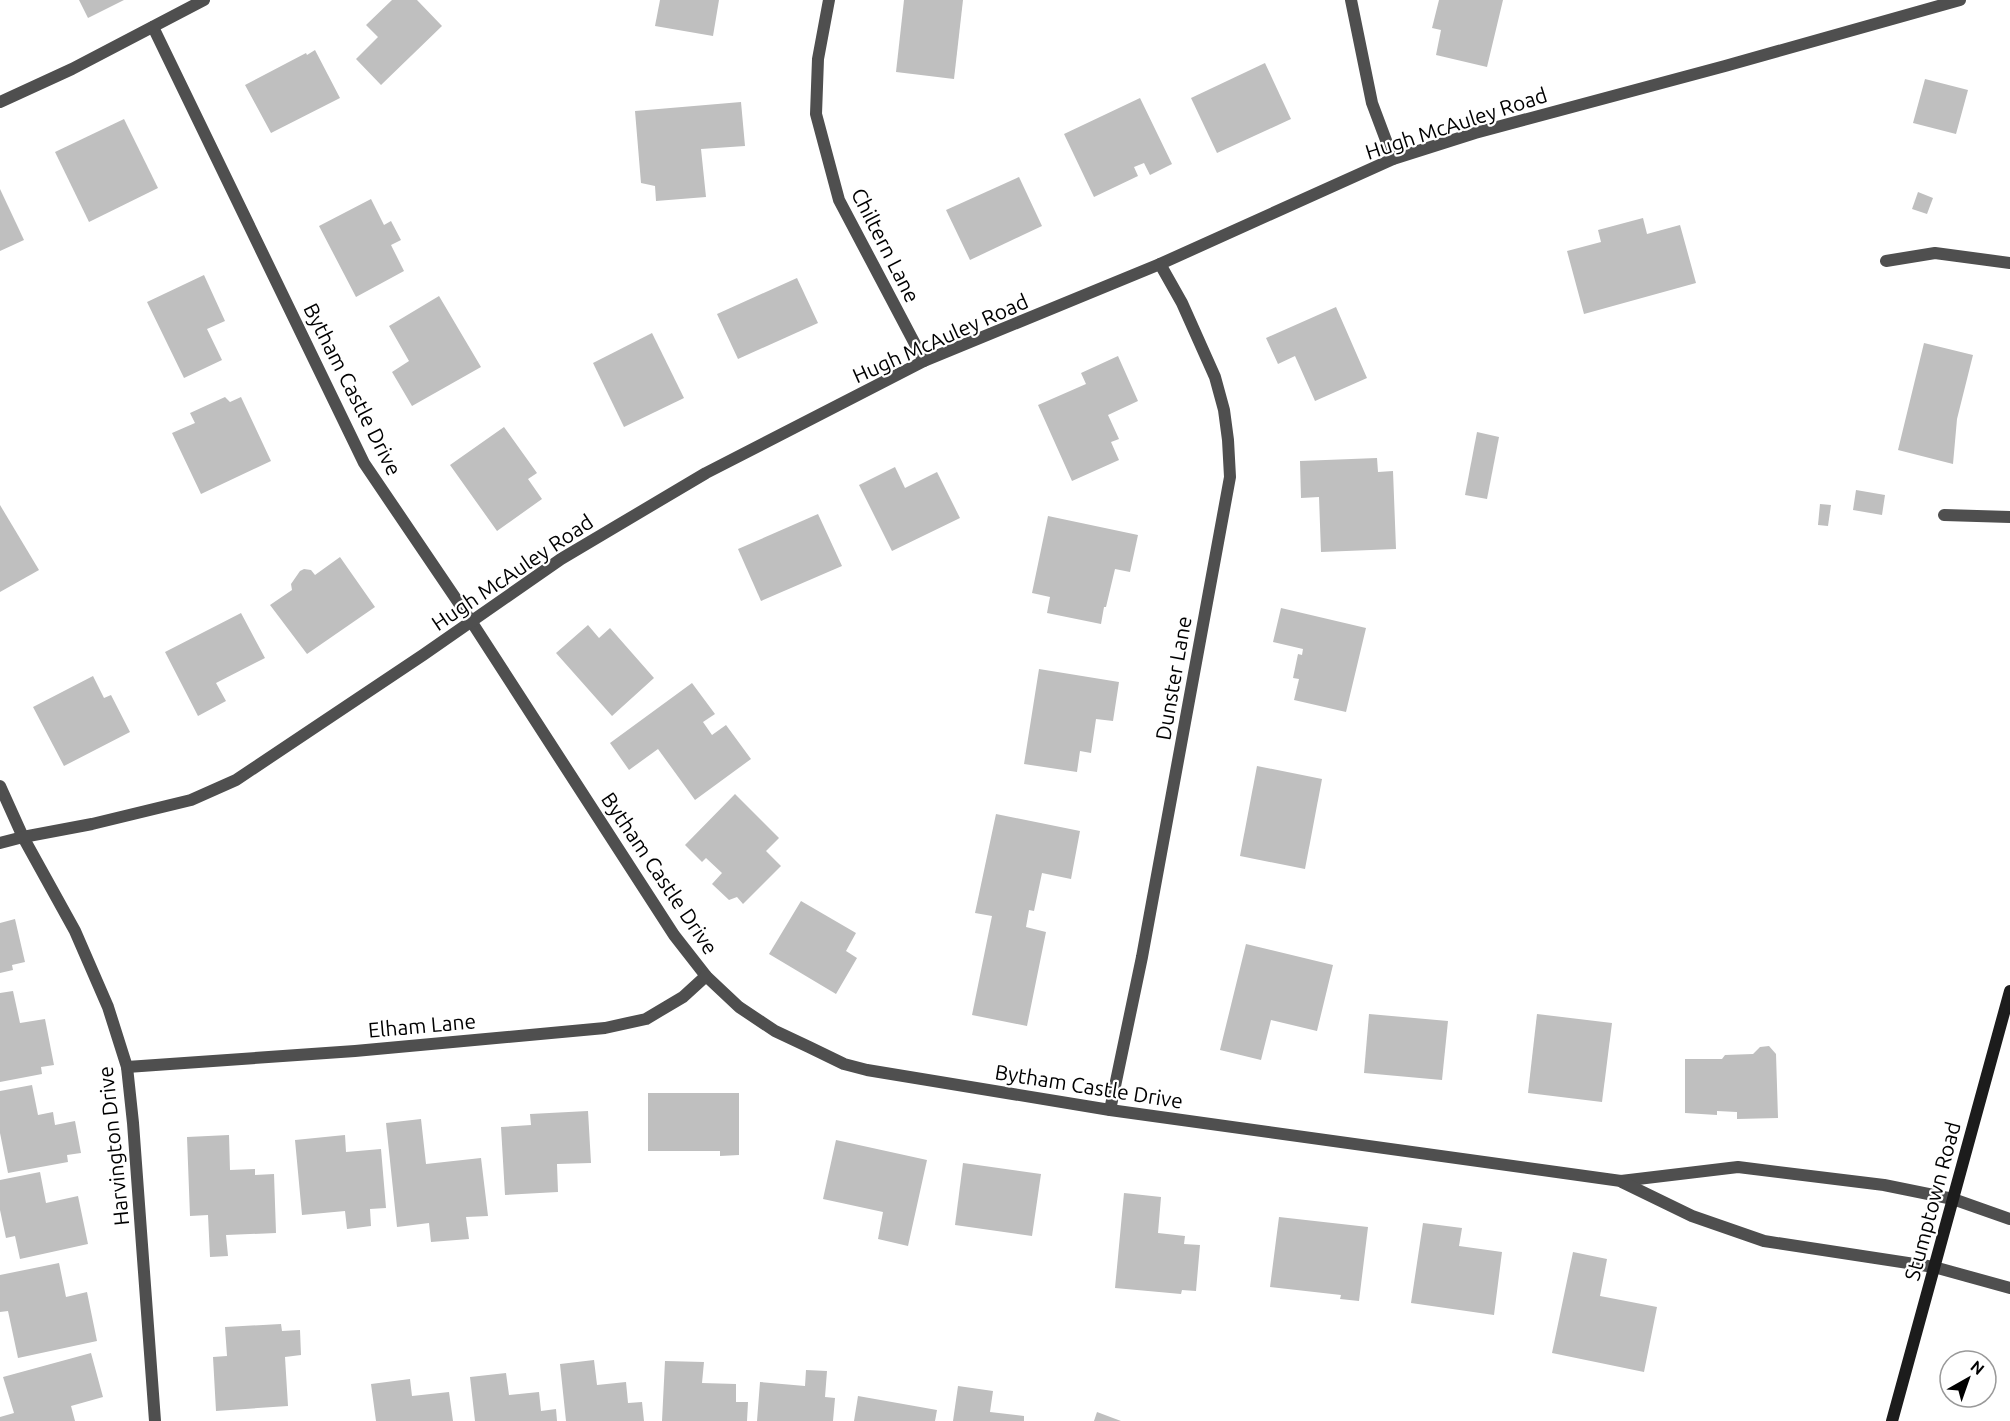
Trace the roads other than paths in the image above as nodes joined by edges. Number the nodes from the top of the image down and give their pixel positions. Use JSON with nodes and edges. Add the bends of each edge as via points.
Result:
{"nodes":[{"id":1,"x":204,"y":0,"type":"edge"},
{"id":2,"x":829,"y":0,"type":"edge"},
{"id":3,"x":1351,"y":0,"type":"edge"},
{"id":4,"x":1960,"y":0,"type":"edge"},
{"id":5,"x":153,"y":27,"type":"junction"},
{"id":6,"x":0,"y":102,"type":"edge"},
{"id":7,"x":1393,"y":159,"type":"junction"},
{"id":8,"x":1886,"y":261,"type":"dead end"},
{"id":9,"x":2010,"y":263,"type":"edge"},
{"id":10,"x":1160,"y":264,"type":"junction"},
{"id":11,"x":924,"y":361,"type":"junction"},
{"id":12,"x":1944,"y":515,"type":"dead end"},
{"id":13,"x":2010,"y":517,"type":"edge"},
{"id":14,"x":471,"y":621,"type":"junction"},
{"id":15,"x":0,"y":786,"type":"edge"},
{"id":16,"x":23,"y":837,"type":"junction"},
{"id":17,"x":0,"y":843,"type":"edge"},
{"id":18,"x":706,"y":976,"type":"junction"},
{"id":19,"x":2010,"y":991,"type":"edge"},
{"id":20,"x":127,"y":1067,"type":"junction"},
{"id":21,"x":1110,"y":1110,"type":"junction"},
{"id":22,"x":1621,"y":1181,"type":"junction"},
{"id":23,"x":1953,"y":1199,"type":"junction"},
{"id":24,"x":2010,"y":1219,"type":"edge"},
{"id":25,"x":1934,"y":1267,"type":"junction"},
{"id":26,"x":2010,"y":1288,"type":"edge"},
{"id":27,"x":155,"y":1421,"type":"edge"},
{"id":28,"x":1892,"y":1421,"type":"edge"}],
"edges":[{"from":1,"to":5,"type":"street"},
{"from":2,"to":11,"type":"street","name":"Chiltern Lane","via":[[818,59],[816,114],[838,200]]},
{"from":3,"to":7,"type":"street","via":[[1372,103]]},
{"from":4,"to":7,"type":"street","name":"Hugh McAuley Road"},
{"from":5,"to":6,"type":"street"},
{"from":5,"to":14,"type":"street","name":"Bytham Castle Drive","via":[[364,463]]},
{"from":7,"to":10,"type":"street","name":"Hugh McAuley Road"},
{"from":8,"to":9,"type":"street","via":[[1935,253]]},
{"from":10,"to":11,"type":"street","name":"Hugh McAuley Road"},
{"from":10,"to":21,"type":"street","name":"Dunster Lane","via":[[1215,377],[1224,410],[1230,477]]},
{"from":11,"to":14,"type":"street","name":"Hugh McAuley Road","via":[[706,473],[561,559]]},
{"from":12,"to":13,"type":"street"},
{"from":14,"to":16,"type":"street","name":"Hugh McAuley Road","via":[[236,780],[191,800]]},
{"from":14,"to":18,"type":"street","name":"Bytham Castle Drive","via":[[674,935]]},
{"from":15,"to":16,"type":"street","name":"Harvington Drive"},
{"from":16,"to":17,"type":"street","name":"Hugh McAuley Road"},
{"from":16,"to":20,"type":"street","name":"Harvington Drive","via":[[75,931],[108,1008]]},
{"from":18,"to":20,"type":"street","name":"Elham Lane","via":[[683,997],[646,1019],[605,1028]]},
{"from":18,"to":21,"type":"street","name":"Bytham Castle Drive","via":[[748,1013],[844,1064]]},
{"from":19,"to":23,"type":"street","name":"Stumptown Road"},
{"from":20,"to":27,"type":"street","name":"Harvington Drive"},
{"from":21,"to":22,"type":"street","name":"Bytham Castle Drive"},
{"from":22,"to":23,"type":"street","name":"Bytham Castle Drive","via":[[1738,1167],[1884,1185]]},
{"from":22,"to":25,"type":"street","name":"Bytham Castle Drive","via":[[1692,1216],[1764,1241]]},
{"from":23,"to":24,"type":"street","name":"Bytham Castle Drive"},
{"from":23,"to":25,"type":"street","name":"Stumptown Road"},
{"from":25,"to":26,"type":"street","name":"Bytham Castle Drive"},
{"from":25,"to":28,"type":"street","name":"Stumptown Road"}]}
